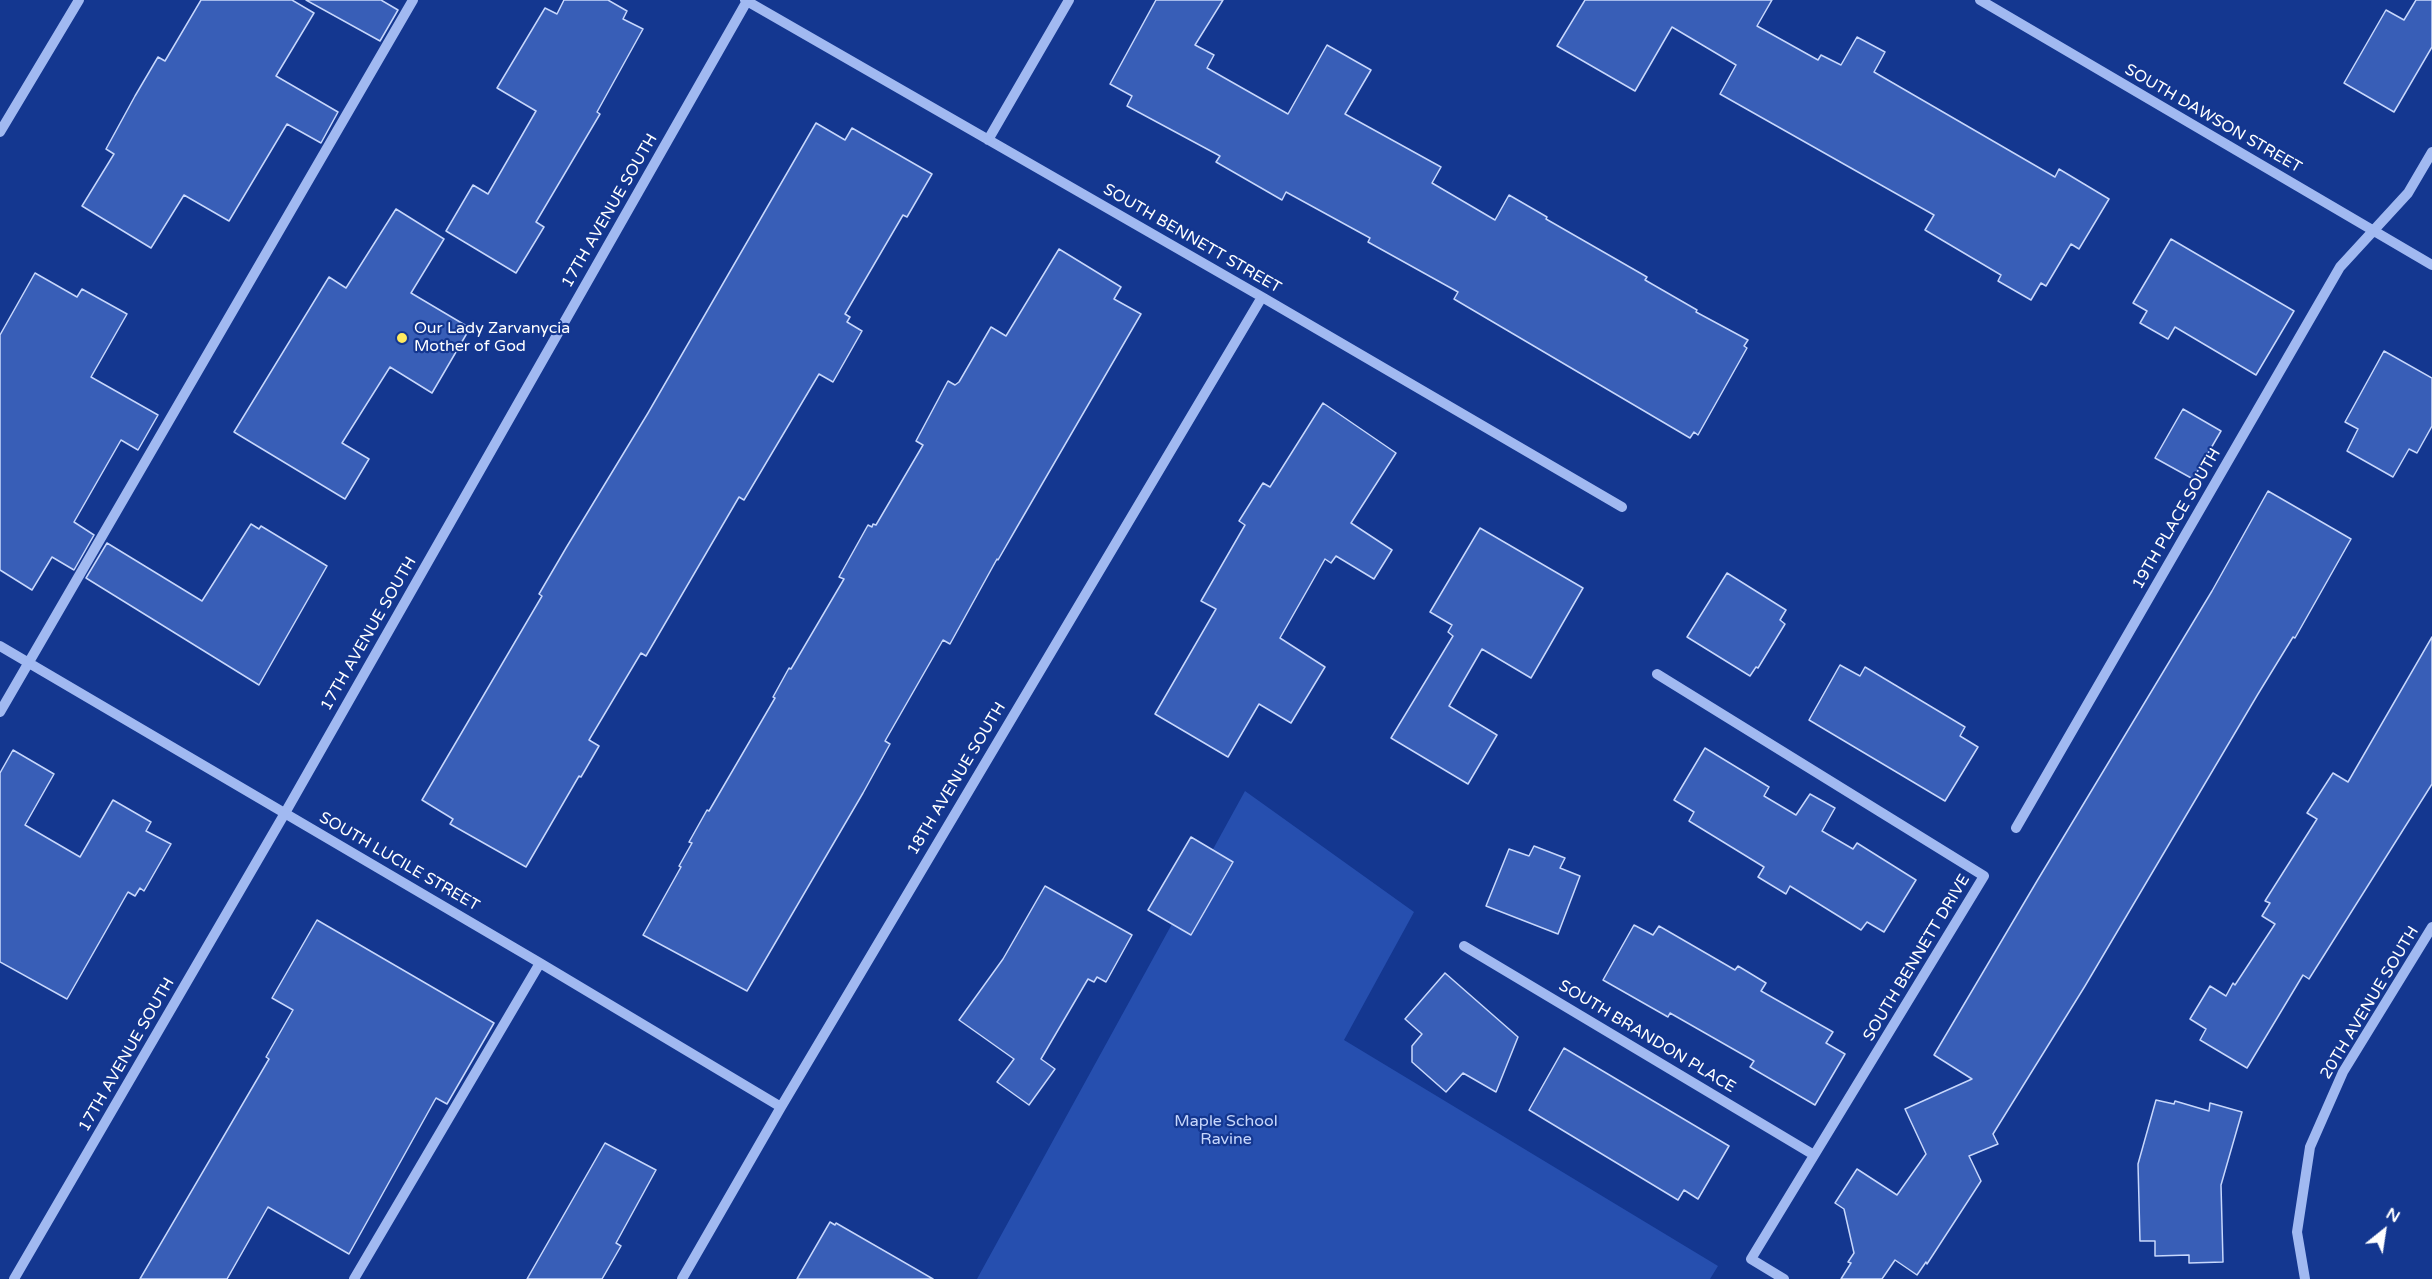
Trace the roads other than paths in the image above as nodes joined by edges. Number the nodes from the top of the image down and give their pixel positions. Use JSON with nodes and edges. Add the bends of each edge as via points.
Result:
{"nodes":[{"id":1,"x":79,"y":0,"type":"edge"},
{"id":2,"x":413,"y":0,"type":"edge"},
{"id":3,"x":746,"y":0,"type":"edge"},
{"id":4,"x":1069,"y":0,"type":"edge"},
{"id":5,"x":1980,"y":0,"type":"edge"},
{"id":6,"x":0,"y":132,"type":"edge"},
{"id":7,"x":988,"y":140,"type":"junction"},
{"id":8,"x":2432,"y":152,"type":"edge"},
{"id":9,"x":2373,"y":230,"type":"junction"},
{"id":10,"x":2432,"y":265,"type":"edge"},
{"id":11,"x":1262,"y":297,"type":"junction"},
{"id":12,"x":1622,"y":507,"type":"dead end"},
{"id":13,"x":0,"y":646,"type":"edge"},
{"id":14,"x":29,"y":663,"type":"junction"},
{"id":15,"x":1657,"y":674,"type":"dead end"},
{"id":16,"x":0,"y":712,"type":"edge"},
{"id":17,"x":285,"y":813,"type":"junction"},
{"id":18,"x":2016,"y":828,"type":"dead end"},
{"id":19,"x":2432,"y":927,"type":"edge"},
{"id":20,"x":1464,"y":946,"type":"dead end"},
{"id":21,"x":540,"y":963,"type":"junction"},
{"id":22,"x":781,"y":1107,"type":"junction"},
{"id":23,"x":1814,"y":1155,"type":"junction"},
{"id":24,"x":14,"y":1279,"type":"edge"},
{"id":25,"x":354,"y":1279,"type":"edge"},
{"id":26,"x":682,"y":1279,"type":"edge"},
{"id":27,"x":1784,"y":1279,"type":"edge"},
{"id":28,"x":2305,"y":1279,"type":"edge"}],
"edges":[{"from":1,"to":6,"type":"street"},
{"from":2,"to":14,"type":"street"},
{"from":3,"to":7,"type":"street","name":"SOUTH BENNETT STREET"},
{"from":3,"to":17,"type":"street","name":"17TH AVENUE SOUTH"},
{"from":4,"to":7,"type":"street"},
{"from":5,"to":9,"type":"street","name":"SOUTH DAWSON STREET"},
{"from":7,"to":11,"type":"street","name":"SOUTH BENNETT STREET"},
{"from":8,"to":9,"type":"street","name":"19TH PLACE SOUTH","via":[[2408,193]]},
{"from":9,"to":10,"type":"street","name":"SOUTH DAWSON STREET"},
{"from":9,"to":18,"type":"street","name":"19TH PLACE SOUTH","via":[[2340,267]]},
{"from":11,"to":12,"type":"street","name":"SOUTH BENNETT STREET"},
{"from":11,"to":22,"type":"street","name":"18TH AVENUE SOUTH"},
{"from":13,"to":14,"type":"street","name":"SOUTH LUCILE STREET"},
{"from":14,"to":16,"type":"street"},
{"from":14,"to":17,"type":"street","name":"SOUTH LUCILE STREET"},
{"from":15,"to":23,"type":"street","name":"SOUTH BENNETT DRIVE","via":[[1984,876]]},
{"from":17,"to":21,"type":"street","name":"SOUTH LUCILE STREET"},
{"from":17,"to":24,"type":"street","name":"17TH AVENUE SOUTH"},
{"from":19,"to":28,"type":"street","name":"20TH AVENUE SOUTH","via":[[2343,1072],[2310,1147],[2297,1232]]},
{"from":20,"to":23,"type":"street","name":"SOUTH BRANDON PLACE"},
{"from":21,"to":22,"type":"street","name":"SOUTH LUCILE STREET"},
{"from":21,"to":25,"type":"street"},
{"from":22,"to":26,"type":"street","name":"18TH AVENUE SOUTH"},
{"from":23,"to":27,"type":"street","name":"SOUTH BENNETT DRIVE","via":[[1751,1259]]}]}
